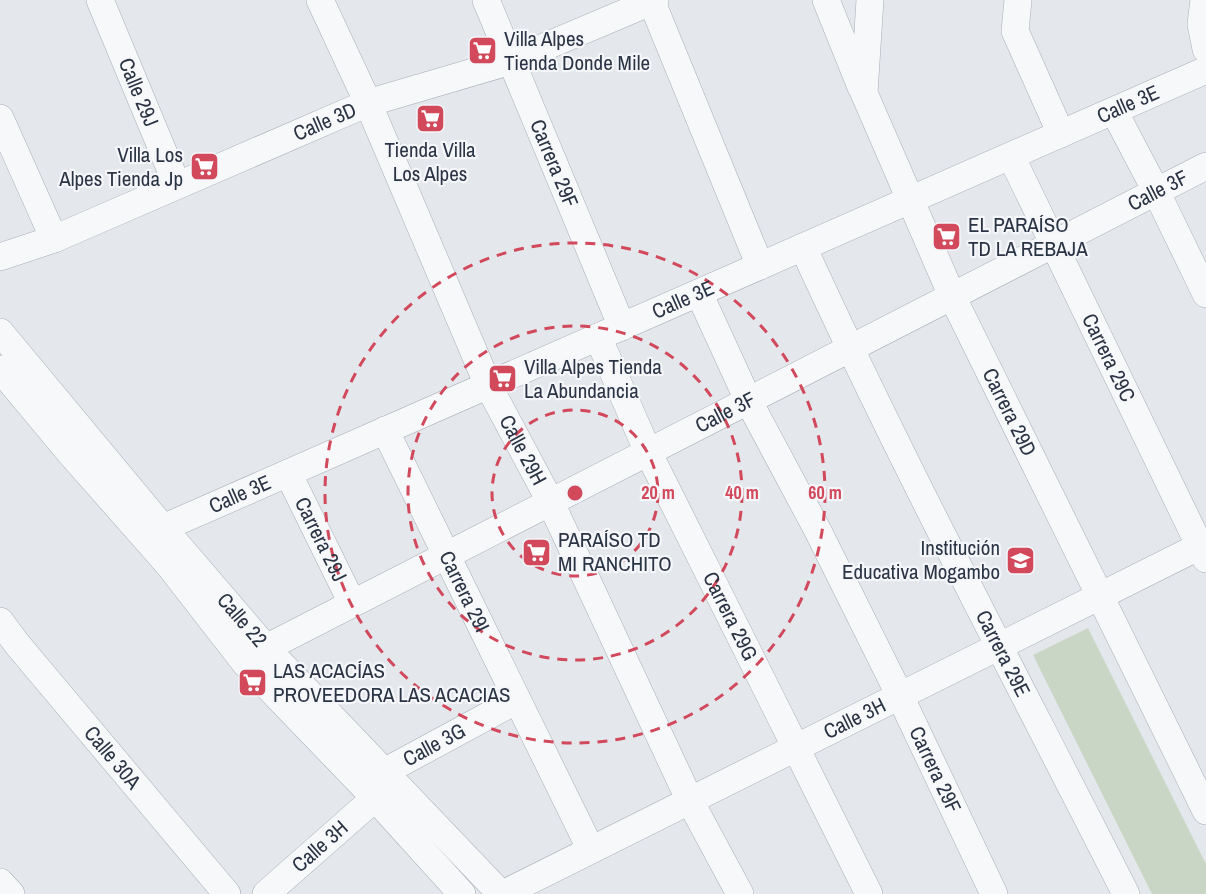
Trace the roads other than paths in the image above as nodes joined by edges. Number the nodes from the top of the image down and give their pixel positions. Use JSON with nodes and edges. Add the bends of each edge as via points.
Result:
{"nodes":[{"id":1,"x":100,"y":0,"type":"edge"},
{"id":2,"x":320,"y":0,"type":"edge"},
{"id":3,"x":486,"y":0,"type":"edge"},
{"id":4,"x":652,"y":0,"type":"edge"},
{"id":5,"x":826,"y":0,"type":"edge"},
{"id":6,"x":870,"y":0,"type":"edge"},
{"id":7,"x":1018,"y":0,"type":"edge"},
{"id":8,"x":1204,"y":0,"type":"edge"},
{"id":9,"x":1206,"y":49,"type":"edge"},
{"id":10,"x":511,"y":61,"type":"junction"},
{"id":11,"x":1206,"y":70,"type":"edge"},
{"id":12,"x":864,"y":93,"type":"junction"},
{"id":13,"x":369,"y":102,"type":"junction"},
{"id":14,"x":1114,"y":111,"type":"junction"},
{"id":15,"x":0,"y":118,"type":"edge"},
{"id":16,"x":1061,"y":134,"type":"junction"},
{"id":17,"x":1011,"y":156,"type":"junction"},
{"id":18,"x":1206,"y":166,"type":"edge"},
{"id":19,"x":177,"y":185,"type":"junction"},
{"id":20,"x":1156,"y":191,"type":"junction"},
{"id":21,"x":910,"y":200,"type":"junction"},
{"id":22,"x":54,"y":239,"type":"junction"},
{"id":23,"x":1052,"y":244,"type":"junction"},
{"id":24,"x":803,"y":247,"type":"junction"},
{"id":25,"x":0,"y":257,"type":"edge"},
{"id":26,"x":760,"y":266,"type":"junction"},
{"id":27,"x":699,"y":293,"type":"junction"},
{"id":28,"x":1206,"y":294,"type":"edge"},
{"id":29,"x":952,"y":296,"type":"junction"},
{"id":30,"x":0,"y":332,"type":"edge"},
{"id":31,"x":610,"y":332,"type":"junction"},
{"id":32,"x":849,"y":349,"type":"junction"},
{"id":33,"x":0,"y":369,"type":"edge"},
{"id":34,"x":488,"y":385,"type":"junction"},
{"id":35,"x":748,"y":400,"type":"junction"},
{"id":36,"x":385,"y":430,"type":"junction"},
{"id":37,"x":648,"y":452,"type":"junction"},
{"id":38,"x":288,"y":473,"type":"junction"},
{"id":39,"x":550,"y":501,"type":"junction"},
{"id":40,"x":163,"y":528,"type":"junction"},
{"id":41,"x":1204,"y":550,"type":"edge"},
{"id":42,"x":446,"y":555,"type":"junction"},
{"id":43,"x":1100,"y":596,"type":"junction"},
{"id":44,"x":352,"y":603,"type":"junction"},
{"id":45,"x":0,"y":621,"type":"edge"},
{"id":46,"x":1001,"y":646,"type":"junction"},
{"id":47,"x":256,"y":655,"type":"junction"},
{"id":48,"x":900,"y":696,"type":"junction"},
{"id":49,"x":517,"y":700,"type":"junction"},
{"id":50,"x":795,"y":748,"type":"junction"},
{"id":51,"x":384,"y":772,"type":"junction"},
{"id":52,"x":375,"y":798,"type":"junction"},
{"id":53,"x":690,"y":801,"type":"junction"},
{"id":54,"x":1206,"y":811,"type":"edge"},
{"id":55,"x":591,"y":850,"type":"junction"},
{"id":56,"x":0,"y":882,"type":"edge"},
{"id":57,"x":11,"y":894,"type":"edge"},
{"id":58,"x":227,"y":894,"type":"edge"},
{"id":59,"x":266,"y":894,"type":"edge"},
{"id":60,"x":462,"y":894,"type":"edge"},
{"id":61,"x":502,"y":894,"type":"edge"},
{"id":62,"x":740,"y":894,"type":"edge"},
{"id":63,"x":869,"y":894,"type":"edge"},
{"id":64,"x":994,"y":894,"type":"edge"},
{"id":65,"x":1126,"y":894,"type":"edge"}],
"edges":[{"from":1,"to":19,"type":"street","name":"Calle 29J"},
{"from":2,"to":13,"type":"street","name":"Calle 29H"},
{"from":3,"to":10,"type":"street","name":"Carrera 29F"},
{"from":4,"to":10,"type":"street","name":"Calle 3D"},
{"from":4,"to":26,"type":"street"},
{"from":5,"to":12,"type":"street"},
{"from":6,"to":12,"type":"street","name":"Carrera 29D"},
{"from":7,"to":16,"type":"street","via":[[1015,31]]},
{"from":8,"to":9,"type":"street","via":[[1201,24]]},
{"from":10,"to":13,"type":"street","name":"Calle 3D"},
{"from":10,"to":31,"type":"street","name":"Carrera 29F"},
{"from":11,"to":14,"type":"street","name":"Calle 3E"},
{"from":12,"to":21,"type":"street","name":"Carrera 29D"},
{"from":13,"to":19,"type":"street","name":"Calle 3D"},
{"from":13,"to":34,"type":"street","name":"Calle 29H"},
{"from":14,"to":16,"type":"street","name":"Calle 3E"},
{"from":14,"to":20,"type":"street"},
{"from":15,"to":22,"type":"street"},
{"from":16,"to":17,"type":"street","name":"Calle 3E"},
{"from":17,"to":21,"type":"street","name":"Calle 3E"},
{"from":17,"to":23,"type":"street","name":"Carrera 29C"},
{"from":18,"to":20,"type":"street","name":"Calle 3F"},
{"from":19,"to":22,"type":"street","name":"Calle 3D"},
{"from":20,"to":23,"type":"street","name":"Calle 3F"},
{"from":20,"to":28,"type":"street"},
{"from":21,"to":24,"type":"street","name":"Calle 3E"},
{"from":21,"to":29,"type":"street","name":"Carrera 29D"},
{"from":22,"to":25,"type":"street","name":"Calle 3D"},
{"from":23,"to":29,"type":"street","name":"Calle 3F"},
{"from":23,"to":41,"type":"street","name":"Carrera 29C"},
{"from":24,"to":26,"type":"street","name":"Calle 3E"},
{"from":24,"to":32,"type":"street","name":"Carrera 29E"},
{"from":26,"to":27,"type":"street","name":"Calle 3E"},
{"from":27,"to":31,"type":"street","name":"Calle 3E"},
{"from":27,"to":35,"type":"street","name":"Carrera 29F"},
{"from":29,"to":32,"type":"street","name":"Calle 3F"},
{"from":29,"to":43,"type":"street","name":"Carrera 29D"},
{"from":30,"to":40,"type":"street","name":"Calle 22"},
{"from":31,"to":34,"type":"street","name":"Calle 3E"},
{"from":31,"to":37,"type":"street","name":"Carrera 29G"},
{"from":32,"to":35,"type":"street","name":"Calle 3F"},
{"from":32,"to":46,"type":"street","name":"Carrera 29E"},
{"from":33,"to":47,"type":"street","name":"Calle 22","via":[[168,564]]},
{"from":34,"to":36,"type":"street","name":"Calle 3E"},
{"from":34,"to":39,"type":"street","name":"Calle 29H"},
{"from":35,"to":37,"type":"street","name":"Calle 3F"},
{"from":35,"to":48,"type":"street","name":"Carrera 29F"},
{"from":36,"to":38,"type":"street","name":"Calle 3E"},
{"from":36,"to":42,"type":"street","name":"Carrera 29I"},
{"from":37,"to":39,"type":"street","name":"Calle 3F"},
{"from":37,"to":50,"type":"street","name":"Carrera 29G"},
{"from":38,"to":40,"type":"street","name":"Calle 3E"},
{"from":38,"to":44,"type":"street","name":"Carrera 29J"},
{"from":39,"to":42,"type":"street","name":"Calle 3F"},
{"from":39,"to":53,"type":"street","name":"Calle 29H"},
{"from":40,"to":47,"type":"street","name":"Calle 22"},
{"from":41,"to":43,"type":"street","name":"Calle 3H"},
{"from":42,"to":44,"type":"street","name":"Calle 3F"},
{"from":42,"to":49,"type":"street","name":"Carrera 29I"},
{"from":43,"to":46,"type":"street","name":"Calle 3H"},
{"from":43,"to":54,"type":"street","name":"Carrera 29D"},
{"from":44,"to":47,"type":"street","name":"Calle 3F"},
{"from":45,"to":58,"type":"street","name":"Calle 30A"},
{"from":46,"to":48,"type":"street","name":"Calle 3H"},
{"from":46,"to":65,"type":"street","name":"Carrera 29E"},
{"from":47,"to":51,"type":"street","name":"Calle 22"},
{"from":47,"to":52,"type":"street","name":"Calle 22"},
{"from":48,"to":50,"type":"street","name":"Calle 3H"},
{"from":48,"to":64,"type":"street","name":"Carrera 29F"},
{"from":49,"to":51,"type":"street","name":"Calle 3G"},
{"from":49,"to":55,"type":"street","name":"Carrera 29I"},
{"from":50,"to":53,"type":"street","name":"Calle 3H"},
{"from":50,"to":63,"type":"street","name":"Carrera 29G"},
{"from":51,"to":61,"type":"street","name":"Calle 22"},
{"from":52,"to":59,"type":"street","name":"Calle 3H"},
{"from":52,"to":60,"type":"street","name":"Calle 22"},
{"from":53,"to":55,"type":"street","name":"Calle 3H"},
{"from":53,"to":62,"type":"street","name":"Calle 29H"},
{"from":55,"to":61,"type":"street","name":"Calle 3H"},
{"from":56,"to":57,"type":"street"}]}
